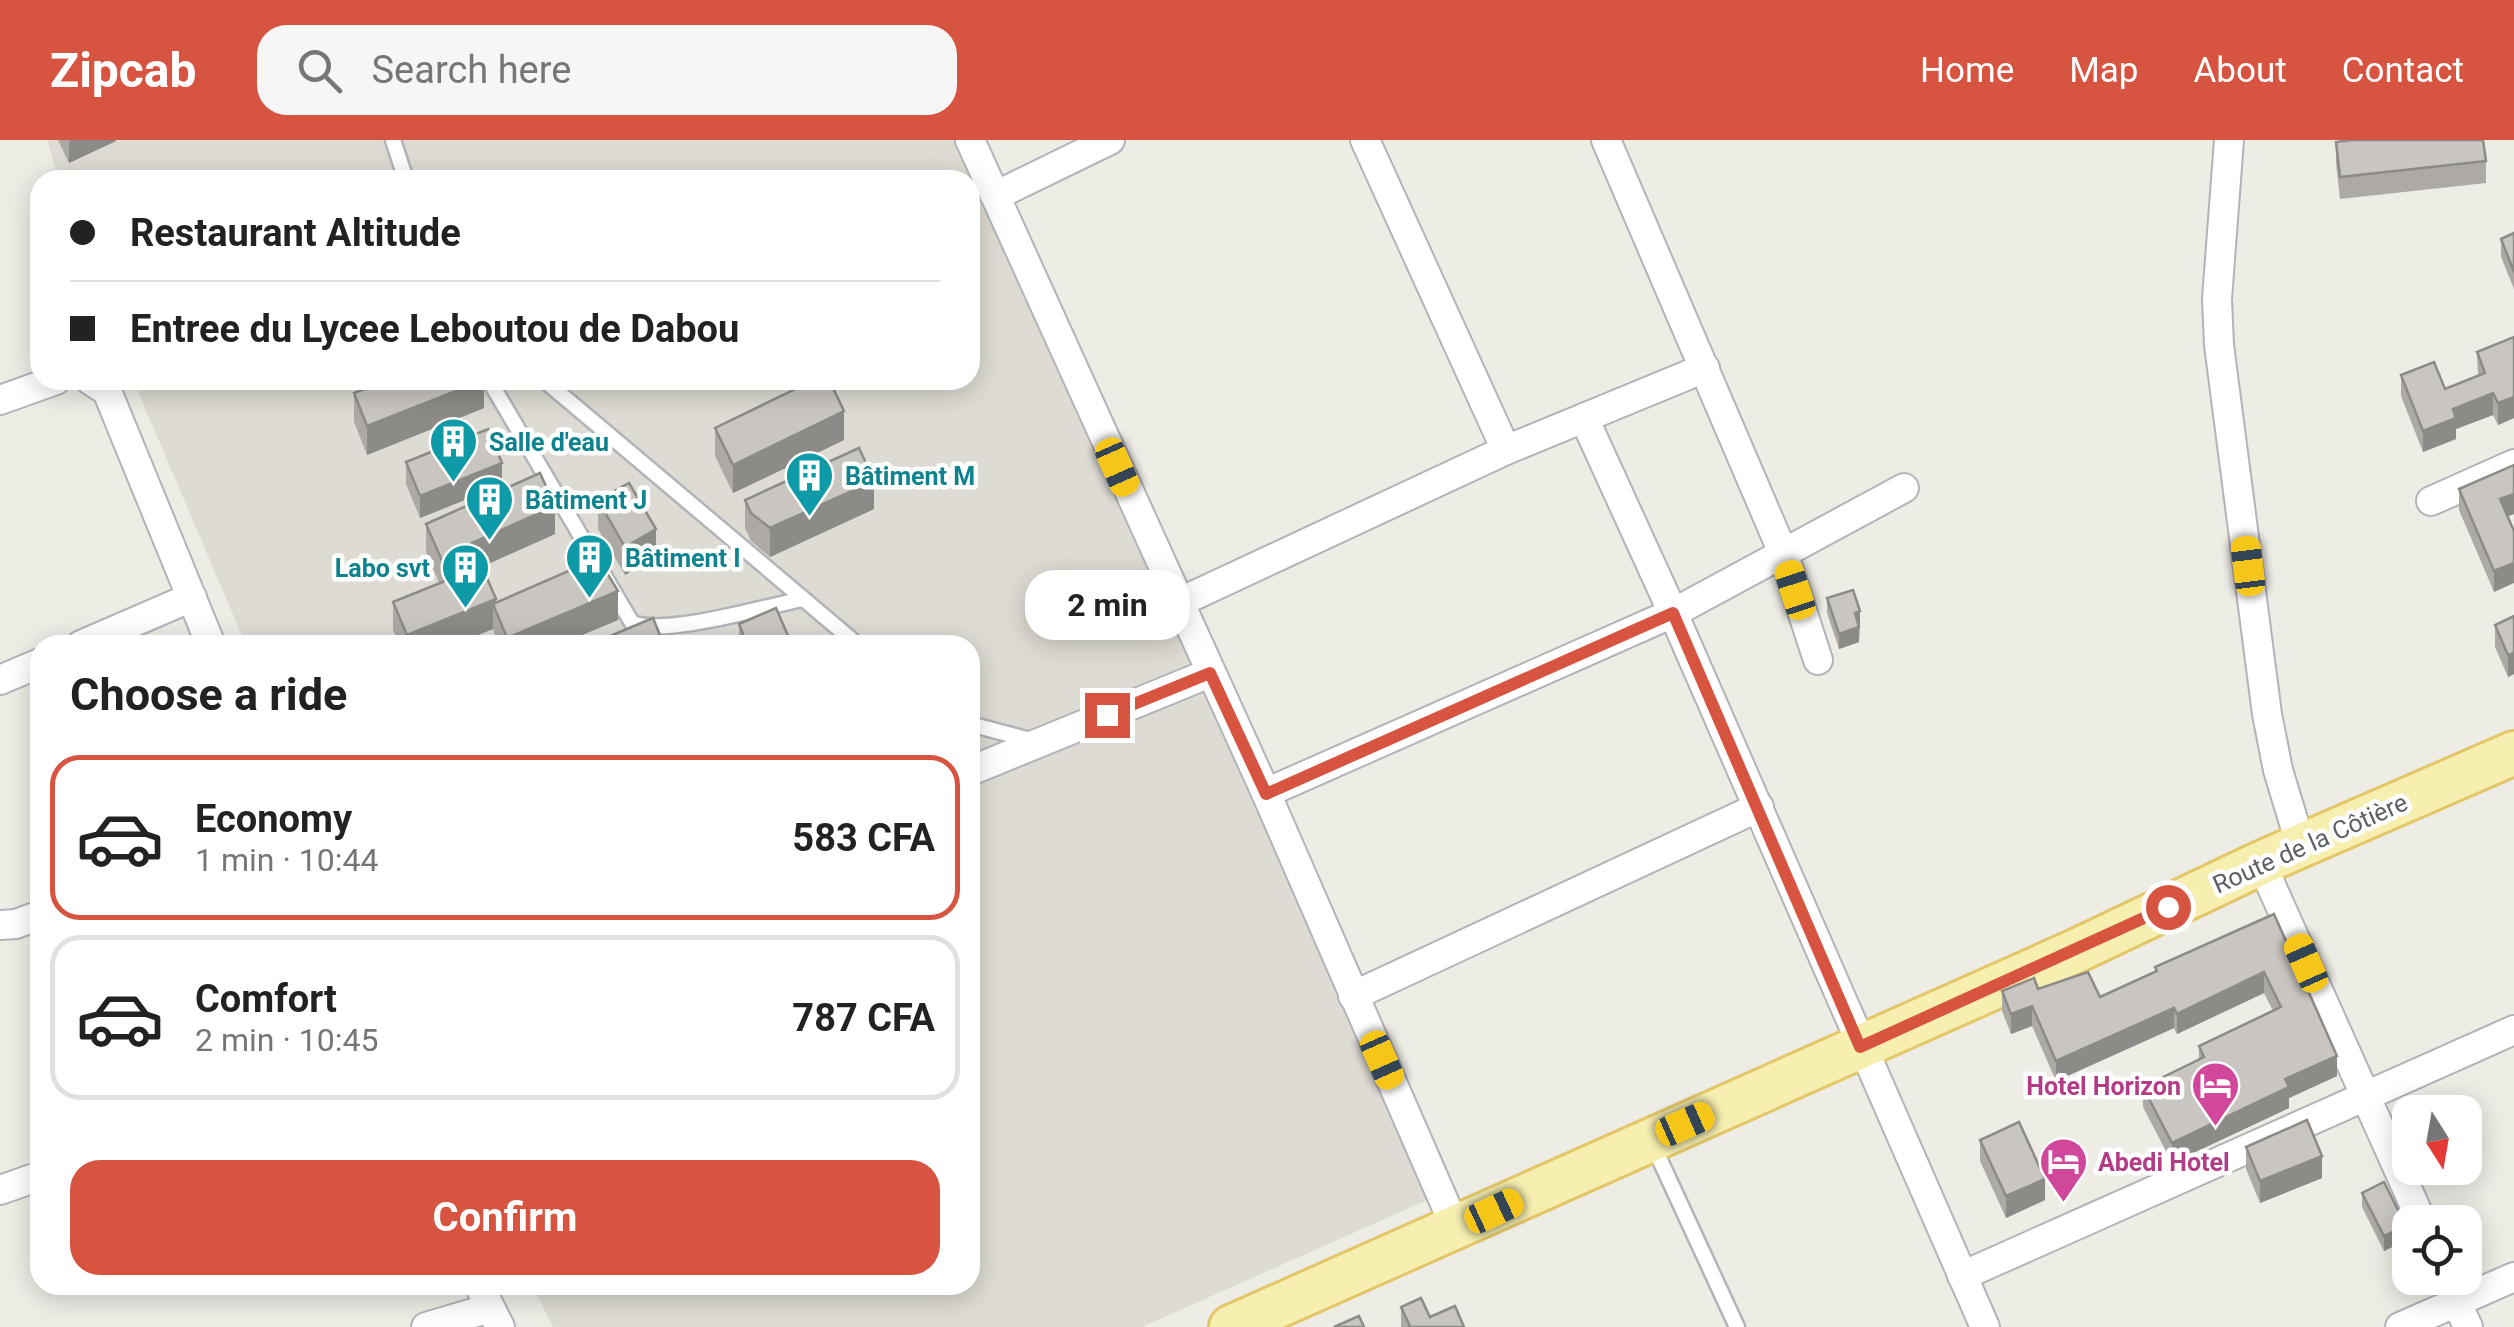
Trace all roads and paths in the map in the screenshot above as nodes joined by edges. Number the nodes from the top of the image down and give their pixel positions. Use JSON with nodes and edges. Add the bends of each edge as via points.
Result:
{"nodes":[{"id":1,"x":393,"y":140,"type":"edge"},
{"id":2,"x":970,"y":140,"type":"edge"},
{"id":3,"x":1110,"y":140,"type":"edge"},
{"id":4,"x":1366,"y":140,"type":"edge"},
{"id":5,"x":1606,"y":140,"type":"edge"},
{"id":6,"x":2229,"y":140,"type":"edge"},
{"id":7,"x":403,"y":170,"type":"edge"},
{"id":8,"x":995,"y":196,"type":"junction"},
{"id":9,"x":1705,"y":368,"type":"junction"},
{"id":10,"x":30,"y":389,"type":"edge"},
{"id":11,"x":105,"y":390,"type":"edge"},
{"id":12,"x":495,"y":390,"type":"edge"},
{"id":13,"x":556,"y":390,"type":"edge"},
{"id":14,"x":0,"y":400,"type":"edge"},
{"id":15,"x":1584,"y":418,"type":"junction"},
{"id":16,"x":1506,"y":450,"type":"junction"},
{"id":17,"x":2514,"y":464,"type":"edge"},
{"id":18,"x":1904,"y":488,"type":"dead end"},
{"id":19,"x":2431,"y":501,"type":"dead end"},
{"id":20,"x":1784,"y":555,"type":"junction"},
{"id":21,"x":192,"y":597,"type":"junction"},
{"id":22,"x":803,"y":599,"type":"junction"},
{"id":23,"x":1178,"y":603,"type":"junction"},
{"id":24,"x":1673,"y":613,"type":"junction"},
{"id":25,"x":104,"y":635,"type":"edge"},
{"id":26,"x":207,"y":635,"type":"edge"},
{"id":27,"x":846,"y":635,"type":"edge"},
{"id":28,"x":1818,"y":660,"type":"dead end"},
{"id":29,"x":30,"y":667,"type":"edge"},
{"id":30,"x":1210,"y":673,"type":"junction"},
{"id":31,"x":0,"y":680,"type":"edge"},
{"id":32,"x":980,"y":727,"type":"edge"},
{"id":33,"x":1039,"y":742,"type":"junction"},
{"id":34,"x":2514,"y":753,"type":"edge"},
{"id":35,"x":980,"y":767,"type":"edge"},
{"id":36,"x":1266,"y":794,"type":"junction"},
{"id":37,"x":1758,"y":807,"type":"junction"},
{"id":38,"x":2301,"y":846,"type":"junction"},
{"id":39,"x":2261,"y":863,"type":"junction"},
{"id":40,"x":30,"y":919,"type":"edge"},
{"id":41,"x":0,"y":925,"type":"edge"},
{"id":42,"x":1353,"y":996,"type":"junction"},
{"id":43,"x":2514,"y":1030,"type":"edge"},
{"id":44,"x":1860,"y":1047,"type":"junction"},
{"id":45,"x":2366,"y":1097,"type":"junction"},
{"id":46,"x":1650,"y":1140,"type":"junction"},
{"id":47,"x":30,"y":1180,"type":"edge"},
{"id":48,"x":0,"y":1190,"type":"edge"},
{"id":49,"x":2414,"y":1205,"type":"edge"},
{"id":50,"x":1456,"y":1228,"type":"junction"},
{"id":51,"x":1962,"y":1276,"type":"junction"},
{"id":52,"x":2514,"y":1276,"type":"edge"},
{"id":53,"x":2457,"y":1302,"type":"edge"},
{"id":54,"x":489,"y":1306,"type":"edge"},
{"id":55,"x":426,"y":1327,"type":"edge"},
{"id":56,"x":1231,"y":1327,"type":"edge"},
{"id":57,"x":1737,"y":1327,"type":"edge"},
{"id":58,"x":1985,"y":1327,"type":"edge"},
{"id":59,"x":2400,"y":1327,"type":"edge"}],
"edges":[{"from":1,"to":7,"type":"lane"},
{"from":2,"to":8,"type":"street"},
{"from":3,"to":8,"type":"street"},
{"from":4,"to":16,"type":"street"},
{"from":5,"to":9,"type":"street"},
{"from":6,"to":38,"type":"street","via":[[2218,345],[2267,714]]},
{"from":8,"to":23,"type":"street"},
{"from":9,"to":15,"type":"street"},
{"from":9,"to":20,"type":"street"},
{"from":10,"to":14,"type":"street"},
{"from":11,"to":21,"type":"street"},
{"from":12,"to":22,"type":"lane","via":[[632,624],[672,626]]},
{"from":13,"to":22,"type":"lane"},
{"from":15,"to":16,"type":"street"},
{"from":15,"to":24,"type":"street"},
{"from":16,"to":23,"type":"street"},
{"from":17,"to":19,"type":"street"},
{"from":18,"to":20,"type":"street"},
{"from":20,"to":24,"type":"street"},
{"from":20,"to":28,"type":"street"},
{"from":21,"to":25,"type":"street"},
{"from":21,"to":26,"type":"street"},
{"from":22,"to":27,"type":"lane"},
{"from":23,"to":30,"type":"street"},
{"from":24,"to":36,"type":"street"},
{"from":24,"to":37,"type":"street"},
{"from":29,"to":31,"type":"street"},
{"from":30,"to":33,"type":"street"},
{"from":30,"to":36,"type":"street"},
{"from":32,"to":33,"type":"lane"},
{"from":33,"to":35,"type":"street"},
{"from":34,"to":38,"type":"main road","name":"Route de la Côtière"},
{"from":36,"to":42,"type":"street"},
{"from":37,"to":42,"type":"street"},
{"from":37,"to":44,"type":"street"},
{"from":38,"to":39,"type":"main road","name":"Route de la Côtière"},
{"from":39,"to":44,"type":"main road","name":"Route de la Côtière"},
{"from":39,"to":45,"type":"street"},
{"from":40,"to":41,"type":"street"},
{"from":42,"to":50,"type":"street"},
{"from":43,"to":45,"type":"street"},
{"from":44,"to":46,"type":"main road","name":"Route de la Côtière"},
{"from":44,"to":51,"type":"street"},
{"from":45,"to":49,"type":"street"},
{"from":45,"to":51,"type":"street"},
{"from":46,"to":50,"type":"main road","name":"Route de la Côtière"},
{"from":46,"to":57,"type":"lane"},
{"from":47,"to":48,"type":"street"},
{"from":50,"to":56,"type":"main road","name":"Route de la Côtière"},
{"from":51,"to":58,"type":"street"},
{"from":52,"to":53,"type":"street"},
{"from":53,"to":59,"type":"street"},
{"from":54,"to":55,"type":"street"}]}
